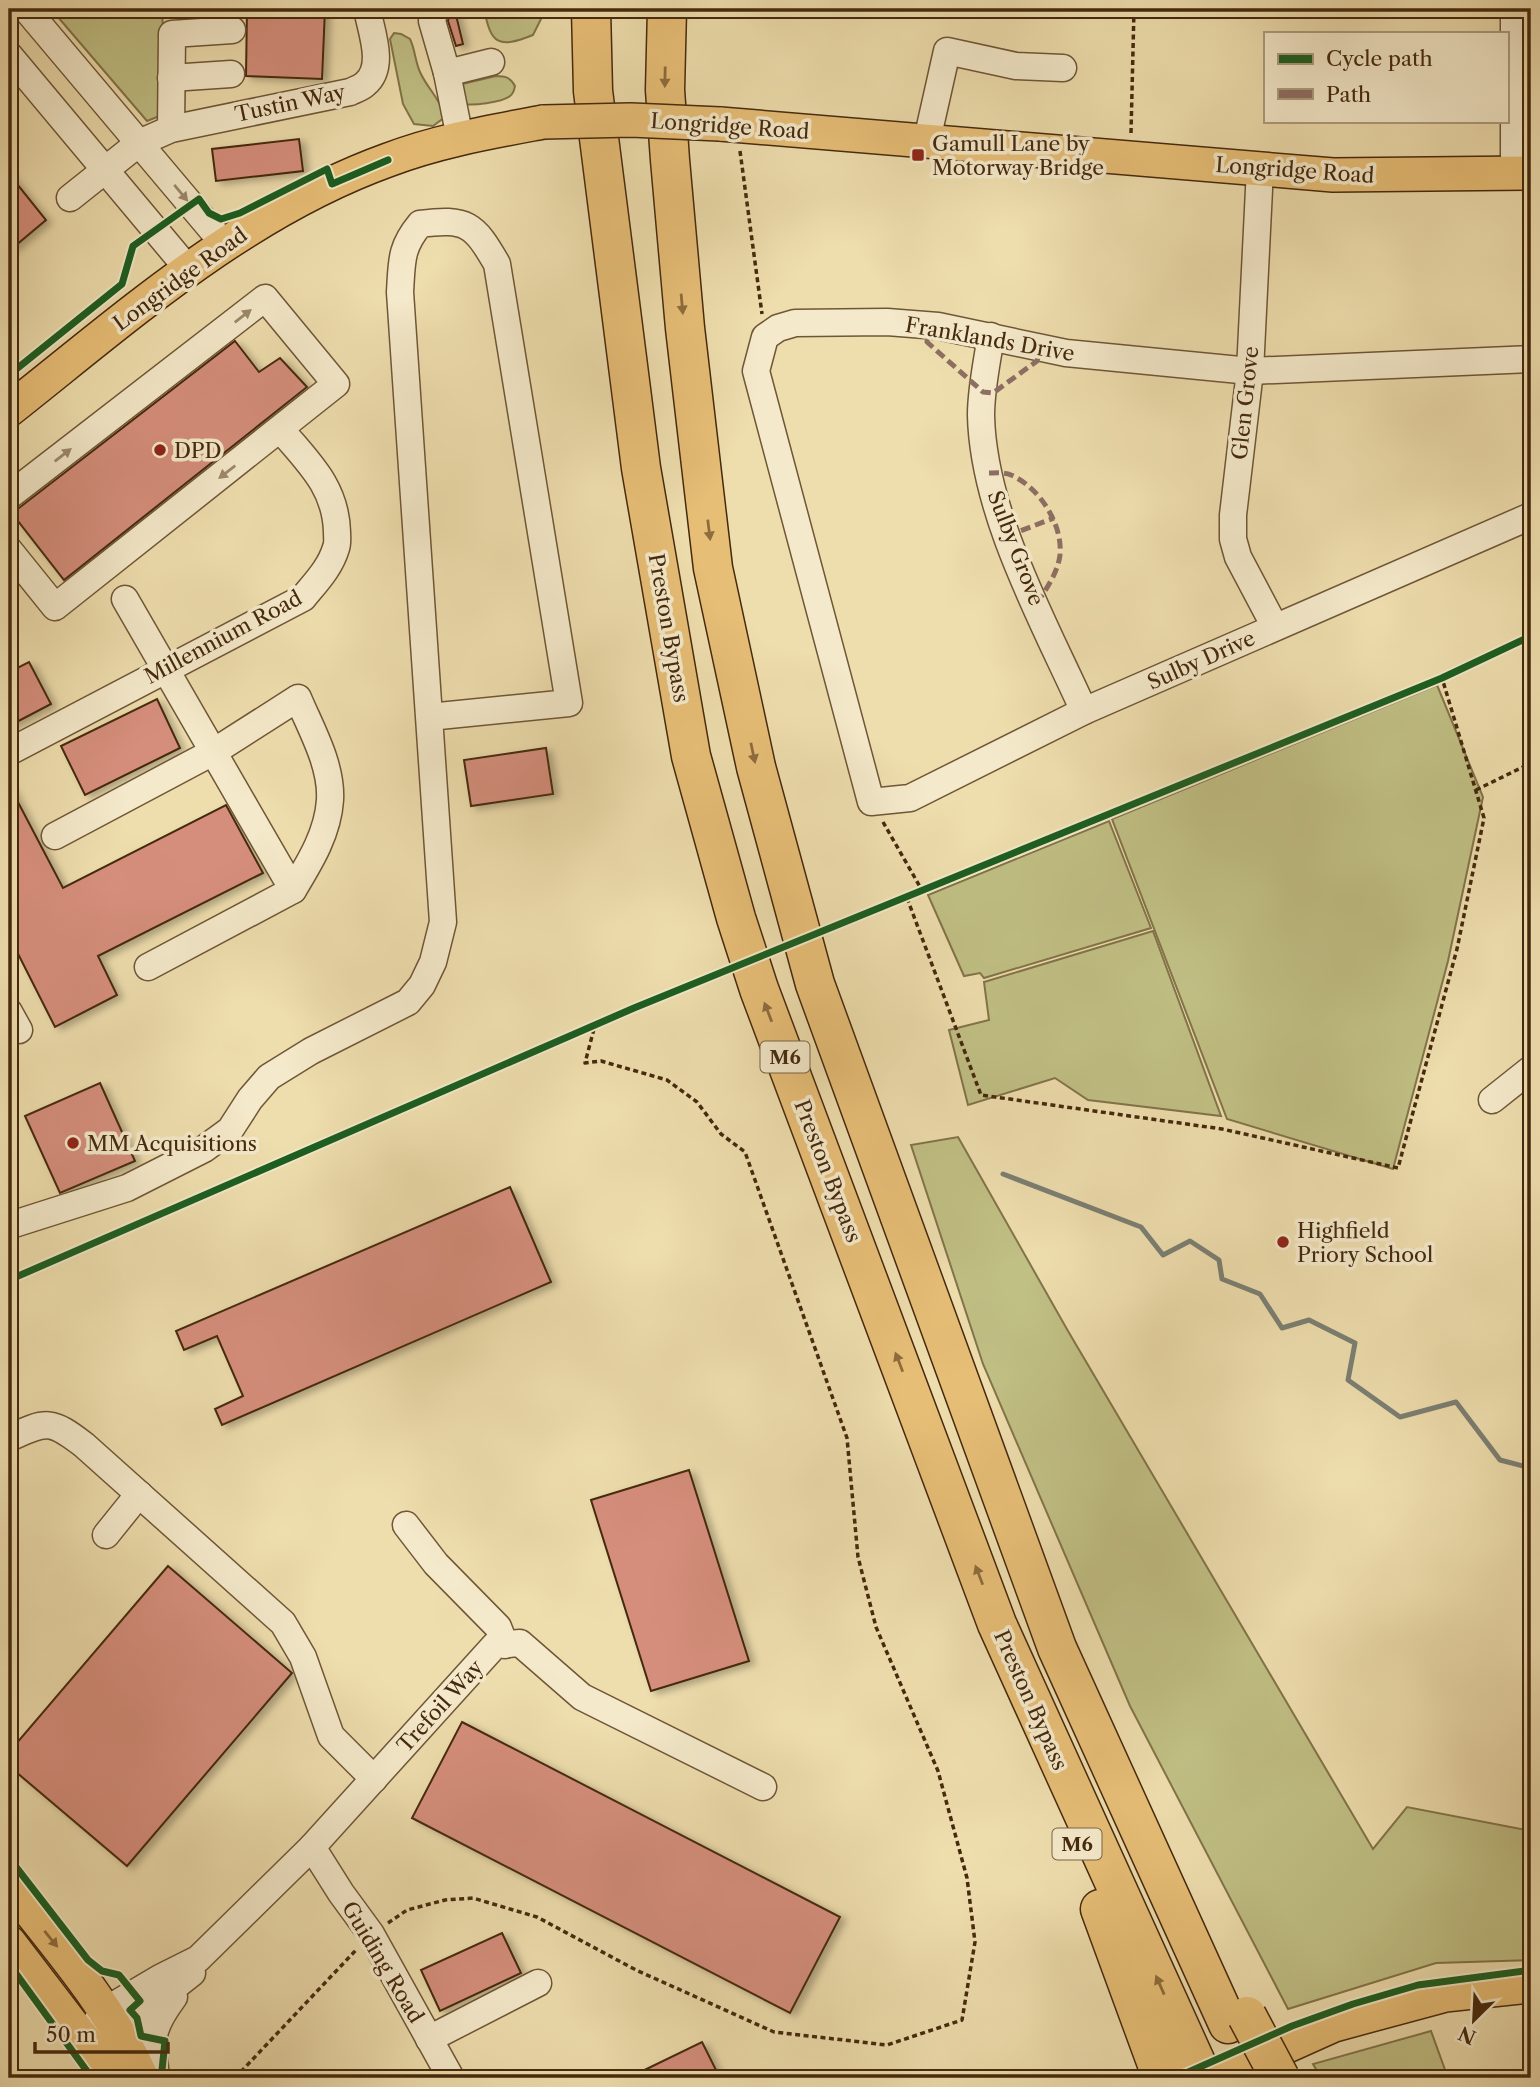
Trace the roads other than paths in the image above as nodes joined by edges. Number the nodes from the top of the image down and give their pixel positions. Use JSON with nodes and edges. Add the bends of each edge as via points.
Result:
{"nodes":[{"id":1,"x":26,"y":9,"type":"edge"},
{"id":2,"x":367,"y":9,"type":"edge"},
{"id":3,"x":435,"y":9,"type":"edge"},
{"id":4,"x":591,"y":9,"type":"edge"},
{"id":5,"x":667,"y":9,"type":"edge"},
{"id":6,"x":1514,"y":9,"type":"edge"},
{"id":7,"x":232,"y":30,"type":"dead end"},
{"id":8,"x":9,"y":55,"type":"edge"},
{"id":9,"x":491,"y":62,"type":"dead end"},
{"id":10,"x":1063,"y":68,"type":"dead end"},
{"id":11,"x":447,"y":73,"type":"junction"},
{"id":12,"x":232,"y":74,"type":"dead end"},
{"id":13,"x":171,"y":78,"type":"junction"},
{"id":14,"x":171,"y":129,"type":"junction"},
{"id":15,"x":460,"y":138,"type":"junction"},
{"id":16,"x":927,"y":141,"type":"junction"},
{"id":17,"x":139,"y":143,"type":"junction"},
{"id":18,"x":1261,"y":169,"type":"junction"},
{"id":19,"x":105,"y":170,"type":"junction"},
{"id":20,"x":1522,"y":174,"type":"edge"},
{"id":21,"x":69,"y":198,"type":"dead end"},
{"id":22,"x":224,"y":244,"type":"junction"},
{"id":23,"x":188,"y":269,"type":"junction"},
{"id":24,"x":991,"y":336,"type":"junction"},
{"id":25,"x":1531,"y":359,"type":"edge"},
{"id":26,"x":1250,"y":371,"type":"junction"},
{"id":27,"x":9,"y":410,"type":"edge"},
{"id":28,"x":281,"y":430,"type":"junction"},
{"id":29,"x":9,"y":496,"type":"edge"},
{"id":30,"x":1531,"y":516,"type":"edge"},
{"id":31,"x":9,"y":550,"type":"edge"},
{"id":32,"x":125,"y":598,"type":"dead end"},
{"id":33,"x":1275,"y":627,"type":"junction"},
{"id":34,"x":166,"y":668,"type":"junction"},
{"id":35,"x":1084,"y":711,"type":"junction"},
{"id":36,"x":429,"y":717,"type":"junction"},
{"id":37,"x":215,"y":751,"type":"junction"},
{"id":38,"x":9,"y":752,"type":"edge"},
{"id":39,"x":872,"y":802,"type":"joint"},
{"id":40,"x":55,"y":836,"type":"dead end"},
{"id":41,"x":293,"y":890,"type":"junction"},
{"id":42,"x":148,"y":967,"type":"dead end"},
{"id":43,"x":1531,"y":1069,"type":"edge"},
{"id":44,"x":1492,"y":1100,"type":"dead end"},
{"id":45,"x":11,"y":1221,"type":"edge"},
{"id":46,"x":9,"y":1438,"type":"edge"},
{"id":47,"x":139,"y":1494,"type":"junction"},
{"id":48,"x":406,"y":1525,"type":"dead end"},
{"id":49,"x":106,"y":1535,"type":"dead end"},
{"id":50,"x":505,"y":1644,"type":"junction"},
{"id":51,"x":374,"y":1779,"type":"junction"},
{"id":52,"x":763,"y":1787,"type":"dead end"},
{"id":53,"x":312,"y":1847,"type":"junction"},
{"id":54,"x":9,"y":1885,"type":"edge"},
{"id":55,"x":9,"y":1942,"type":"edge"},
{"id":56,"x":194,"y":1968,"type":"junction"},
{"id":57,"x":538,"y":1983,"type":"dead end"},
{"id":58,"x":1531,"y":1986,"type":"edge"},
{"id":59,"x":1237,"y":2020,"type":"junction"},
{"id":60,"x":111,"y":2021,"type":"junction"},
{"id":61,"x":429,"y":2039,"type":"junction"},
{"id":62,"x":84,"y":2040,"type":"junction"},
{"id":63,"x":1177,"y":2067,"type":"edge"},
{"id":64,"x":113,"y":2078,"type":"edge"},
{"id":65,"x":142,"y":2078,"type":"edge"},
{"id":66,"x":156,"y":2078,"type":"edge"},
{"id":67,"x":451,"y":2078,"type":"edge"},
{"id":68,"x":1216,"y":2078,"type":"edge"},
{"id":69,"x":1256,"y":2078,"type":"edge"},
{"id":70,"x":1280,"y":2078,"type":"edge"}],
"edges":[{"from":1,"to":17,"type":"street"},
{"from":2,"to":14,"type":"street","name":"Tustin Way","via":[[377,61],[365,85],[350,92]]},
{"from":3,"to":11,"type":"street","via":[[432,21]]},
{"from":63,"to":4,"type":"highway","name":"Preston Bypass","number":"M6","one_way":true,"via":[[997,1624],[736,919],[691,756],[640,468],[593,91]]},
{"from":5,"to":59,"type":"highway","number":"M6","one_way":true,"via":[[665,90],[684,328],[713,568],[756,767],[815,984],[1057,1648]]},
{"from":6,"to":20,"type":"street"},
{"from":7,"to":13,"type":"street","via":[[172,34]]},
{"from":8,"to":19,"type":"street"},
{"from":9,"to":11,"type":"street"},
{"from":10,"to":16,"type":"street","via":[[1016,66],[947,51]]},
{"from":11,"to":15,"type":"street"},
{"from":12,"to":13,"type":"street"},
{"from":13,"to":14,"type":"street"},
{"from":14,"to":17,"type":"street","name":"Tustin Way"},
{"from":15,"to":16,"type":"main road","name":"Longridge Road","bridge":true,"via":[[543,122],[631,120]]},
{"from":15,"to":22,"type":"main road","name":"Longridge Road","via":[[388,160],[332,184]]},
{"from":16,"to":18,"type":"main road","name":"Longridge Road"},
{"from":17,"to":19,"type":"street","name":"Tustin Way"},
{"from":17,"to":22,"type":"street","one_way":true},
{"from":18,"to":20,"type":"main road","name":"Longridge Road","via":[[1333,175]]},
{"from":18,"to":26,"type":"street","name":"Glen Grove"},
{"from":19,"to":21,"type":"street","name":"Tustin Way"},
{"from":19,"to":23,"type":"street"},
{"from":22,"to":23,"type":"main road","name":"Longridge Road"},
{"from":23,"to":27,"type":"main road","name":"Longridge Road"},
{"from":24,"to":26,"type":"street","name":"Franklands Drive","via":[[1066,353]]},
{"from":24,"to":35,"type":"street","name":"Sulby Grove","via":[[981,414],[993,493],[1010,545]]},
{"from":24,"to":39,"type":"street","name":"Franklands Drive","via":[[887,322],[795,323],[765,337],[756,371]]},
{"from":25,"to":26,"type":"street","name":"Franklands Drive"},
{"from":26,"to":33,"type":"street","name":"Glen Grove","via":[[1233,539]]},
{"from":29,"to":28,"type":"street","one_way":true,"via":[[265,298],[336,384]]},
{"from":28,"to":31,"type":"street","one_way":true,"via":[[55,607]]},
{"from":28,"to":34,"type":"street","name":"Millennium Road","via":[[332,496],[337,546],[325,571],[303,598]]},
{"from":30,"to":33,"type":"street","name":"Sulby Drive"},
{"from":32,"to":34,"type":"street"},
{"from":33,"to":35,"type":"street","name":"Sulby Drive"},
{"from":34,"to":37,"type":"street"},
{"from":34,"to":38,"type":"street","name":"Millennium Road"},
{"from":35,"to":39,"type":"street","name":"Sulby Drive","via":[[910,798]]},
{"from":36,"to":36,"type":"street","via":[[400,292],[408,238],[420,224],[459,222],[480,235],[497,264],[569,703]]},
{"from":36,"to":45,"type":"street","via":[[443,922],[433,962],[408,1002],[269,1077],[230,1130],[204,1149],[127,1188]]},
{"from":37,"to":40,"type":"street"},
{"from":37,"to":41,"type":"street"},
{"from":37,"to":41,"type":"street","via":[[298,698],[324,761],[330,799],[320,840]]},
{"from":41,"to":42,"type":"street"},
{"from":43,"to":44,"type":"street"},
{"from":46,"to":47,"type":"street","via":[[40,1424],[61,1428]]},
{"from":47,"to":49,"type":"street"},
{"from":47,"to":51,"type":"street","via":[[284,1623],[303,1657],[331,1736]]},
{"from":48,"to":50,"type":"street","via":[[436,1564],[498,1627]]},
{"from":50,"to":51,"type":"street","name":"Trefoil Way","via":[[495,1645]]},
{"from":50,"to":52,"type":"street","name":"Trefoil Way","via":[[520,1643],[582,1697]]},
{"from":51,"to":53,"type":"street","name":"Trefoil Way"},
{"from":53,"to":56,"type":"street","name":"Trefoil Way"},
{"from":53,"to":61,"type":"street","name":"Guiding Road","via":[[372,1934]]},
{"from":54,"to":60,"type":"main road","one_way":true},
{"from":55,"to":62,"type":"main road"},
{"from":56,"to":60,"type":"street","name":"Trefoil Way","via":[[142,1988]]},
{"from":56,"to":66,"type":"street","name":"Trefoil Way","via":[[164,2010],[152,2038]]},
{"from":57,"to":61,"type":"street"},
{"from":58,"to":68,"type":"main road","via":[[1445,1995],[1334,2025]]},
{"from":59,"to":69,"type":"highway","number":"M6"},
{"from":59,"to":70,"type":"highway","number":"M6","bridge":true},
{"from":60,"to":62,"type":"street","name":"Trefoil Way"},
{"from":60,"to":65,"type":"main road"},
{"from":61,"to":67,"type":"street","name":"Guiding Road"},
{"from":62,"to":64,"type":"main road"}]}
